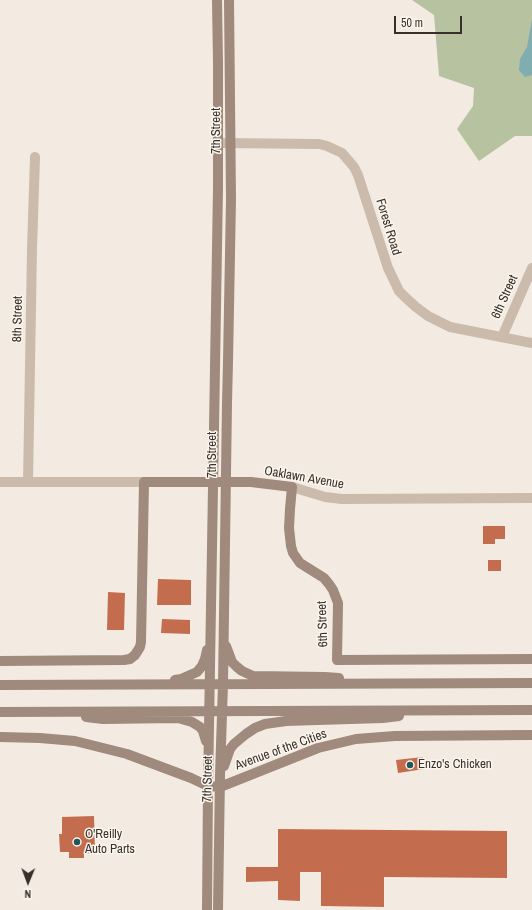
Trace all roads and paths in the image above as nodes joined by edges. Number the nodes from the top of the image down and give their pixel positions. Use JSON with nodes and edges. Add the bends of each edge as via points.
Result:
{"nodes":[{"id":1,"x":217,"y":0,"type":"edge"},
{"id":2,"x":229,"y":0,"type":"edge"},
{"id":3,"x":218,"y":143,"type":"junction"},
{"id":4,"x":230,"y":143,"type":"junction"},
{"id":5,"x":35,"y":157,"type":"dead end"},
{"id":6,"x":532,"y":268,"type":"edge"},
{"id":7,"x":502,"y":337,"type":"junction"},
{"id":8,"x":532,"y":343,"type":"edge"},
{"id":9,"x":0,"y":482,"type":"edge"},
{"id":10,"x":28,"y":482,"type":"junction"},
{"id":11,"x":144,"y":482,"type":"junction"},
{"id":12,"x":213,"y":482,"type":"junction"},
{"id":13,"x":226,"y":482,"type":"junction"},
{"id":14,"x":292,"y":487,"type":"junction"},
{"id":15,"x":532,"y":498,"type":"edge"},
{"id":16,"x":211,"y":614,"type":"junction"},
{"id":17,"x":224,"y":638,"type":"junction"},
{"id":18,"x":532,"y":659,"type":"edge"},
{"id":19,"x":0,"y":661,"type":"edge"},
{"id":20,"x":156,"y":684,"type":"junction"},
{"id":21,"x":210,"y":684,"type":"junction"},
{"id":22,"x":223,"y":684,"type":"junction"},
{"id":23,"x":390,"y":684,"type":"junction"},
{"id":24,"x":532,"y":684,"type":"edge"},
{"id":25,"x":0,"y":685,"type":"edge"},
{"id":26,"x":223,"y":710,"type":"junction"},
{"id":27,"x":465,"y":710,"type":"junction"},
{"id":28,"x":532,"y":710,"type":"edge"},
{"id":29,"x":30,"y":711,"type":"junction"},
{"id":30,"x":209,"y":711,"type":"junction"},
{"id":31,"x":0,"y":712,"type":"edge"},
{"id":32,"x":532,"y":735,"type":"edge"},
{"id":33,"x":0,"y":737,"type":"edge"},
{"id":34,"x":209,"y":752,"type":"junction"},
{"id":35,"x":220,"y":775,"type":"junction"},
{"id":36,"x":208,"y":786,"type":"junction"},
{"id":37,"x":220,"y":787,"type":"junction"},
{"id":38,"x":207,"y":910,"type":"edge"},
{"id":39,"x":218,"y":910,"type":"edge"}],
"edges":[{"from":1,"to":3,"type":"main road","name":"7th Street"},
{"from":2,"to":4,"type":"main road","name":"7th Street"},
{"from":3,"to":4,"type":"street","name":"Forest Road"},
{"from":3,"to":12,"type":"main road","name":"7th Street"},
{"from":4,"to":7,"type":"street","name":"Forest Road","via":[[318,144],[342,153],[358,175],[388,268],[399,291],[416,308],[450,327]]},
{"from":4,"to":13,"type":"main road","name":"7th Street"},
{"from":5,"to":10,"type":"street","name":"8th Street"},
{"from":6,"to":7,"type":"street","name":"6th Street"},
{"from":7,"to":8,"type":"street","name":"Forest Road"},
{"from":9,"to":10,"type":"street","name":"Oaklawn Avenue"},
{"from":10,"to":11,"type":"street","name":"Oaklawn Avenue"},
{"from":11,"to":12,"type":"main road","name":"Oaklawn Avenue"},
{"from":11,"to":19,"type":"main road","via":[[141,642],[135,655],[124,660]]},
{"from":12,"to":13,"type":"main road","name":"Oaklawn Avenue"},
{"from":12,"to":16,"type":"main road","name":"7th Street"},
{"from":13,"to":14,"type":"main road","name":"Oaklawn Avenue"},
{"from":13,"to":17,"type":"main road","name":"7th Street"},
{"from":14,"to":15,"type":"street","name":"Oaklawn Avenue","via":[[342,499]]},
{"from":14,"to":18,"type":"main road","name":"6th Street","via":[[289,528],[291,546],[300,563],[324,578],[333,590],[338,603],[337,660]]},
{"from":16,"to":20,"type":"main road","via":[[202,666],[197,672],[181,679]]},
{"from":16,"to":21,"type":"main road","name":"7th Street"},
{"from":17,"to":22,"type":"main road","name":"7th Street"},
{"from":17,"to":23,"type":"main road","via":[[232,662],[253,676],[325,677]]},
{"from":20,"to":21,"type":"main road"},
{"from":20,"to":25,"type":"main road"},
{"from":21,"to":22,"type":"main road"},
{"from":21,"to":30,"type":"main road","name":"7th Street"},
{"from":22,"to":23,"type":"main road"},
{"from":22,"to":26,"type":"main road","name":"7th Street"},
{"from":23,"to":24,"type":"main road"},
{"from":26,"to":27,"type":"main road","name":"Avenue of the Cities"},
{"from":26,"to":30,"type":"main road","name":"Avenue of the Cities"},
{"from":26,"to":35,"type":"main road","name":"7th Street"},
{"from":27,"to":28,"type":"main road","name":"Avenue of the Cities"},
{"from":27,"to":35,"type":"main road","via":[[383,718],[264,724],[234,744]]},
{"from":29,"to":30,"type":"main road","name":"Avenue of the Cities"},
{"from":29,"to":31,"type":"main road","name":"Avenue of the Cities"},
{"from":29,"to":34,"type":"main road","via":[[103,719],[178,718],[200,727]]},
{"from":30,"to":34,"type":"main road","name":"7th Street"},
{"from":32,"to":37,"type":"main road","name":"Avenue of the Cities","via":[[395,736],[356,739],[318,748]]},
{"from":33,"to":36,"type":"main road","name":"Avenue of the Cities","via":[[59,739],[93,745],[134,757]]},
{"from":34,"to":36,"type":"main road","name":"7th Street"},
{"from":35,"to":37,"type":"main road","name":"7th Street"},
{"from":36,"to":37,"type":"main road","name":"Avenue of the Cities"},
{"from":36,"to":38,"type":"main road","name":"7th Street"},
{"from":37,"to":39,"type":"main road","name":"7th Street"}]}
